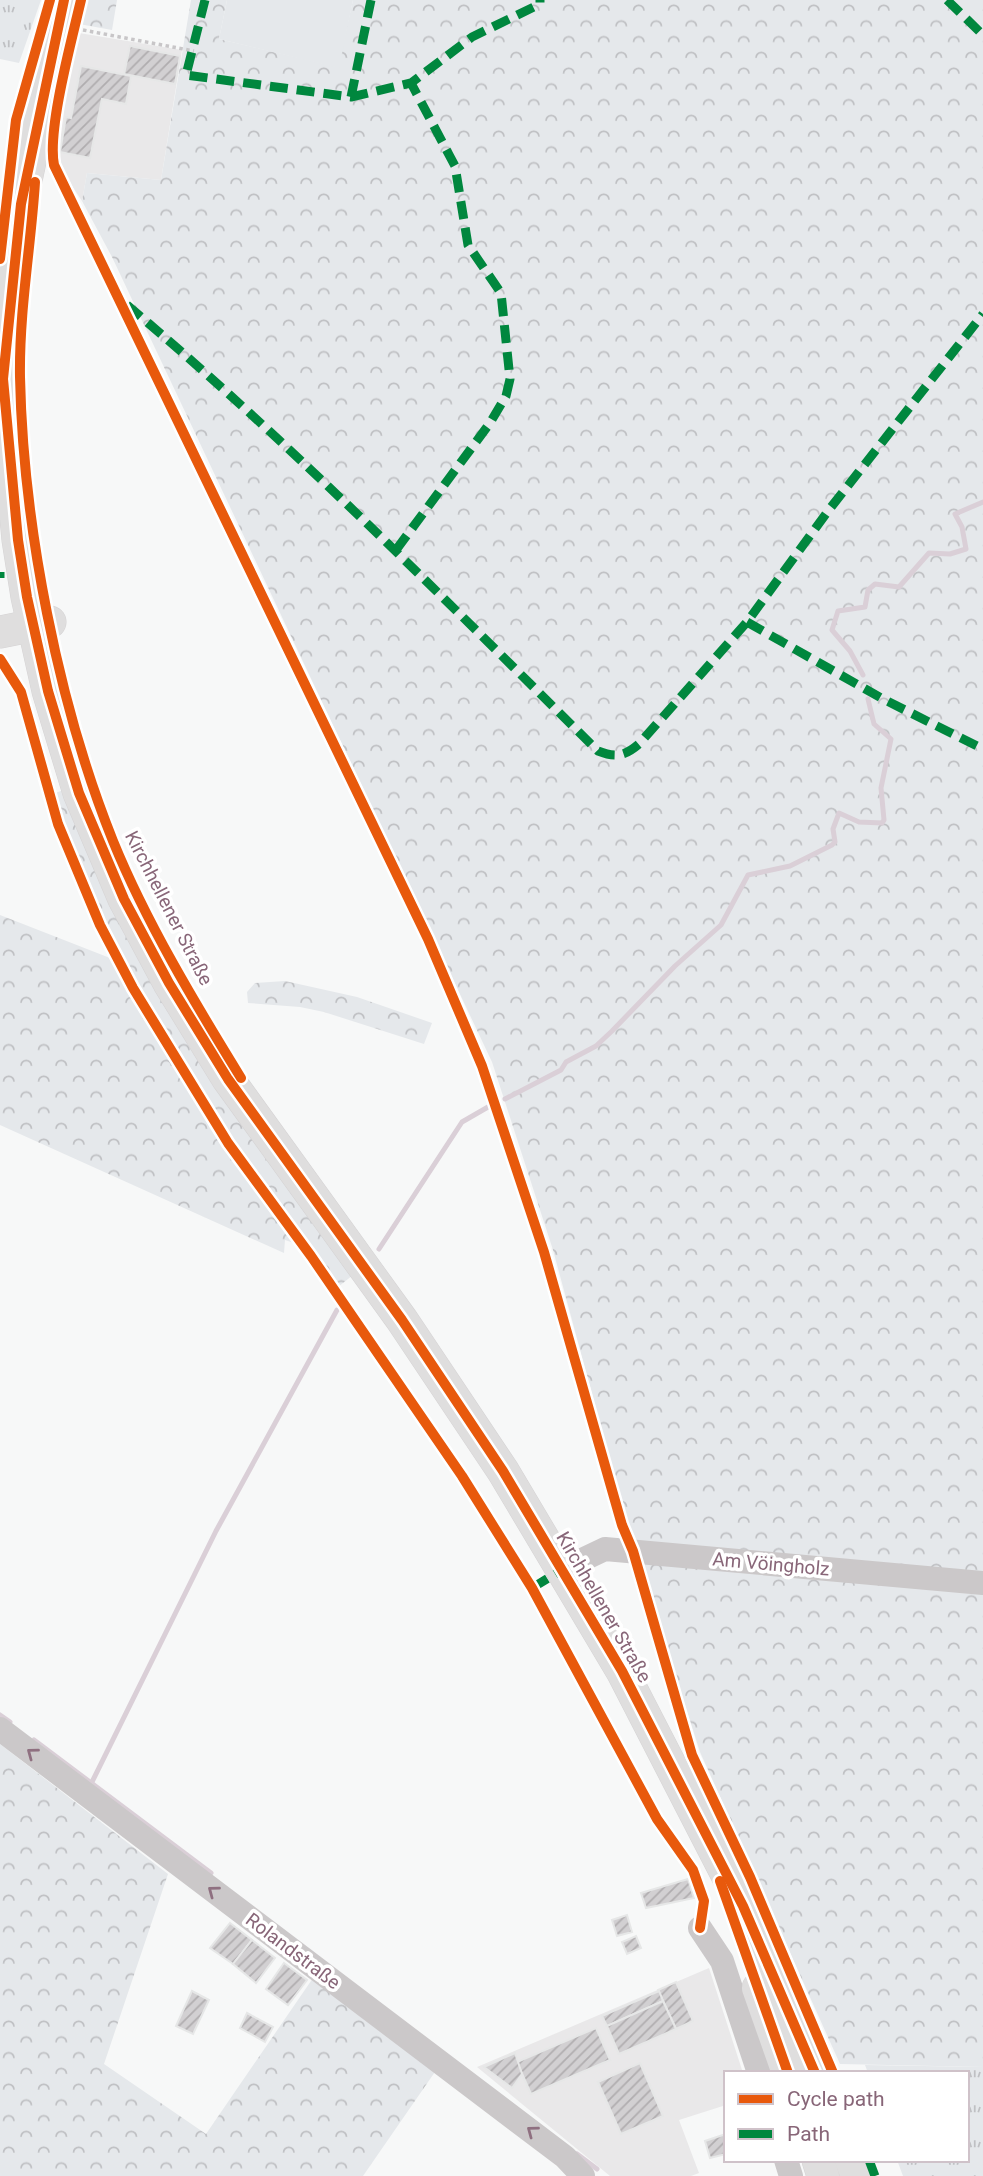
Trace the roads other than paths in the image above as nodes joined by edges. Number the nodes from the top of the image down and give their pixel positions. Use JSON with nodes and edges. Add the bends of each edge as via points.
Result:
{"nodes":[{"id":1,"x":69,"y":14,"type":"edge"},
{"id":2,"x":36,"y":145,"type":"junction"},
{"id":3,"x":2,"y":385,"type":"edge"},
{"id":4,"x":31,"y":606,"type":"edge"},
{"id":5,"x":0,"y":632,"type":"edge"},
{"id":6,"x":563,"y":1569,"type":"junction"},
{"id":7,"x":983,"y":1583,"type":"edge"},
{"id":8,"x":0,"y":1729,"type":"edge"},
{"id":9,"x":695,"y":1816,"type":"junction"},
{"id":10,"x":700,"y":1928,"type":"dead end"},
{"id":11,"x":758,"y":2071,"type":"edge"},
{"id":12,"x":787,"y":2071,"type":"edge"},
{"id":13,"x":814,"y":2071,"type":"edge"},
{"id":14,"x":583,"y":2176,"type":"edge"}],
"edges":[{"from":1,"to":2,"type":"main road"},
{"from":2,"to":3,"type":"main road","via":[[20,204]]},
{"from":2,"to":4,"type":"main road","via":[[20,376],[30,497]]},
{"from":3,"to":4,"type":"main road","via":[[18,540]]},
{"from":4,"to":5,"type":"main road"},
{"from":4,"to":6,"type":"main road","name":"Kirchhellener Straße","via":[[114,844],[203,1012],[310,1189],[503,1471]]},
{"from":6,"to":7,"type":"street","name":"Am Vöingholz","via":[[605,1549]]},
{"from":6,"to":9,"type":"main road","name":"Kirchhellener Straße","via":[[622,1671]]},
{"from":14,"to":8,"type":"street","name":"Rolandstraße","one_way":true,"via":[[535,2133]]},
{"from":9,"to":12,"type":"main road","name":"Kirchhellener Straße"},
{"from":9,"to":13,"type":"main road","name":"Kirchhellener Straße","via":[[743,1906]]},
{"from":10,"to":11,"type":"street","via":[[722,1961]]}]}
